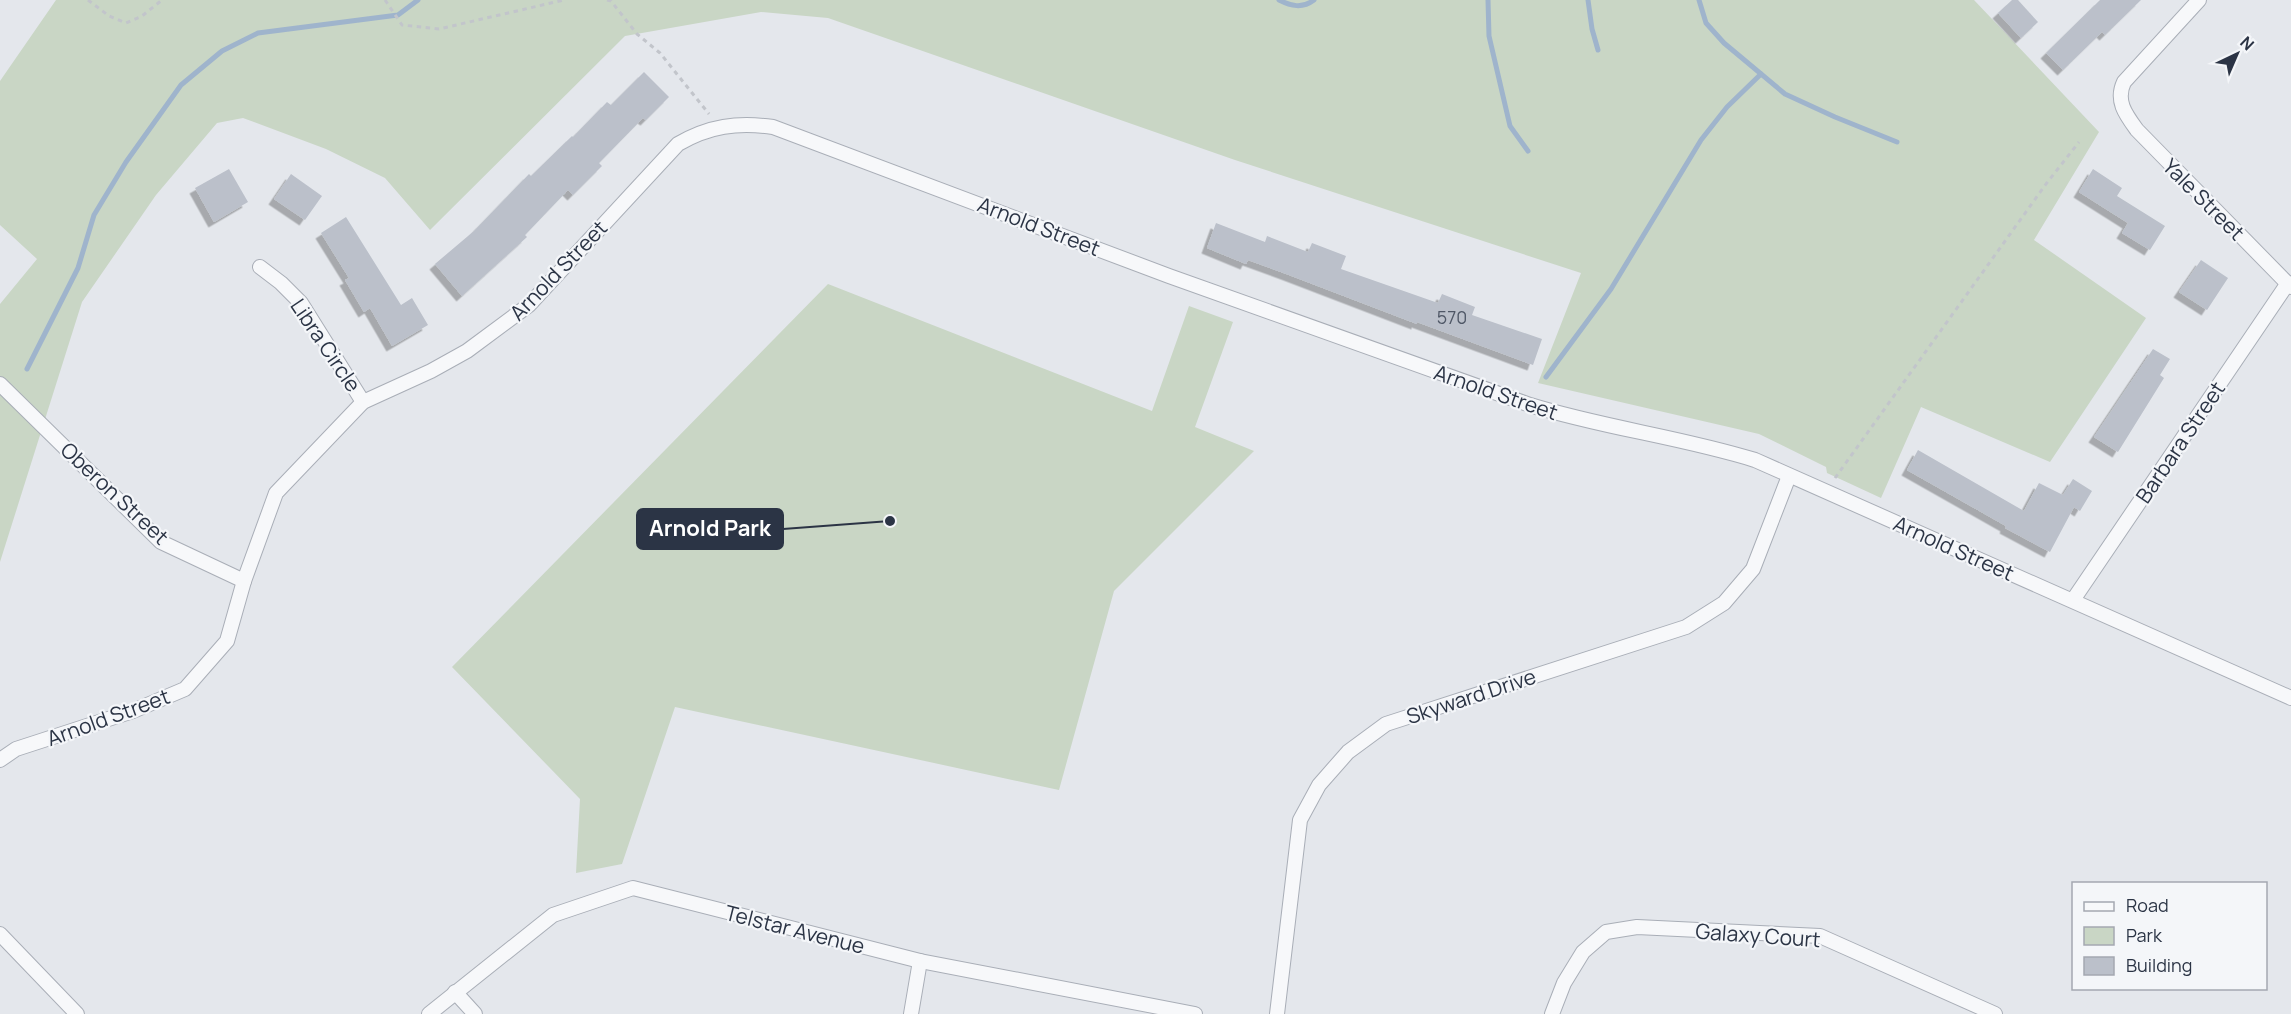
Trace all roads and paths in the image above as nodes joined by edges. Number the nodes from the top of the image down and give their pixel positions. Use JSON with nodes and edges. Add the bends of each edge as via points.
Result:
{"nodes":[{"id":1,"x":88,"y":0,"type":"edge"},
{"id":2,"x":162,"y":0,"type":"edge"},
{"id":3,"x":385,"y":0,"type":"edge"},
{"id":4,"x":564,"y":0,"type":"edge"},
{"id":5,"x":607,"y":0,"type":"edge"},
{"id":6,"x":2199,"y":0,"type":"edge"},
{"id":7,"x":720,"y":126,"type":"junction"},
{"id":8,"x":2079,"y":142,"type":"dead end"},
{"id":9,"x":260,"y":267,"type":"dead end"},
{"id":10,"x":2289,"y":285,"type":"edge"},
{"id":11,"x":0,"y":384,"type":"edge"},
{"id":12,"x":363,"y":402,"type":"junction"},
{"id":13,"x":1789,"y":476,"type":"junction"},
{"id":14,"x":1825,"y":492,"type":"junction"},
{"id":15,"x":244,"y":581,"type":"junction"},
{"id":16,"x":2073,"y":600,"type":"junction"},
{"id":17,"x":2291,"y":698,"type":"edge"},
{"id":18,"x":0,"y":760,"type":"edge"},
{"id":19,"x":0,"y":934,"type":"edge"},
{"id":20,"x":920,"y":961,"type":"junction"},
{"id":21,"x":455,"y":992,"type":"junction"},
{"id":22,"x":77,"y":1014,"type":"edge"},
{"id":23,"x":429,"y":1014,"type":"edge"},
{"id":24,"x":476,"y":1014,"type":"edge"},
{"id":25,"x":911,"y":1014,"type":"edge"},
{"id":26,"x":1196,"y":1014,"type":"edge"},
{"id":27,"x":1277,"y":1014,"type":"edge"},
{"id":28,"x":1552,"y":1014,"type":"edge"},
{"id":29,"x":1995,"y":1014,"type":"edge"}],
"edges":[{"from":1,"to":2,"type":"path","via":[[126,23]]},
{"from":3,"to":4,"type":"path","via":[[402,25],[438,29]]},
{"from":5,"to":7,"type":"path","via":[[660,53]]},
{"from":6,"to":10,"type":"street","name":"Yale Street","via":[[2124,82],[2120,90],[2122,107],[2137,130]]},
{"from":7,"to":12,"type":"street","name":"Arnold Street","via":[[693,135],[671,150],[512,319],[467,351]]},
{"from":7,"to":13,"type":"street","name":"Arnold Street","via":[[773,127],[1221,295],[1530,405],[1732,453]]},
{"from":8,"to":14,"type":"path"},
{"from":9,"to":12,"type":"street","name":"Libra Circle","via":[[301,303]]},
{"from":10,"to":16,"type":"street","name":"Barbara Street"},
{"from":11,"to":15,"type":"street","name":"Oberon Street","via":[[161,542]]},
{"from":12,"to":15,"type":"street","name":"Arnold Street","via":[[276,493]]},
{"from":13,"to":14,"type":"street","name":"Arnold Street"},
{"from":13,"to":27,"type":"street","name":"Skyward Drive","via":[[1753,569],[1724,603],[1696,621],[1386,724],[1348,752],[1319,785],[1300,820]]},
{"from":14,"to":16,"type":"street","name":"Arnold Street"},
{"from":15,"to":18,"type":"street","name":"Arnold Street","via":[[227,641],[185,689],[133,711],[15,749]]},
{"from":16,"to":17,"type":"street","name":"Arnold Street"},
{"from":19,"to":22,"type":"street"},
{"from":20,"to":21,"type":"street","name":"Telstar Avenue","via":[[633,888],[553,915]]},
{"from":20,"to":25,"type":"street"},
{"from":20,"to":26,"type":"street","name":"Telstar Avenue"},
{"from":21,"to":23,"type":"street","name":"Telstar Avenue"},
{"from":21,"to":24,"type":"street"},
{"from":28,"to":29,"type":"street","name":"Galaxy Court","via":[[1564,983],[1583,952],[1606,932],[1637,927],[1820,936]]}]}
